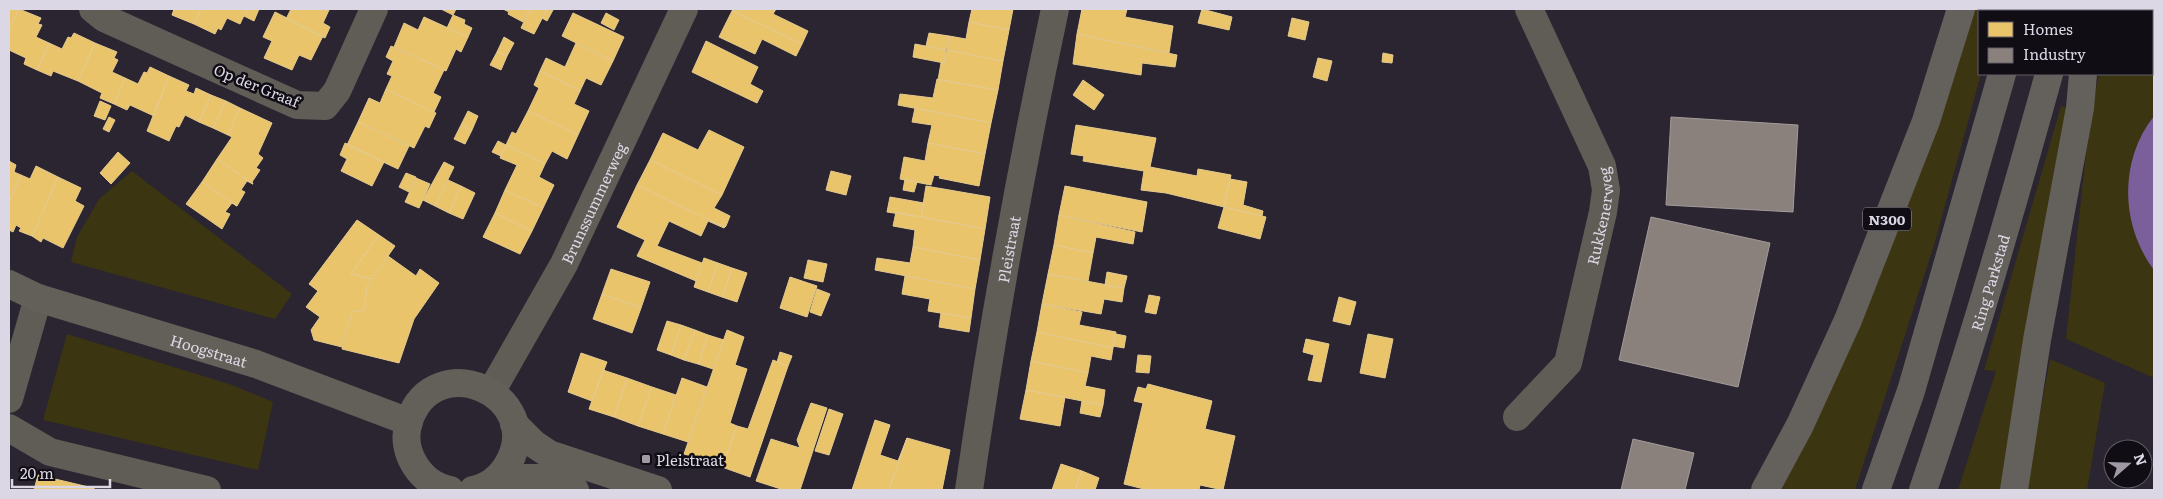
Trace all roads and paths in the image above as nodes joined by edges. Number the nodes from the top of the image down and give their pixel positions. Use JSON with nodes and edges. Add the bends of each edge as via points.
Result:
{"nodes":[{"id":1,"x":93,"y":9,"type":"edge"},
{"id":2,"x":374,"y":9,"type":"edge"},
{"id":3,"x":684,"y":9,"type":"edge"},
{"id":4,"x":1055,"y":9,"type":"edge"},
{"id":5,"x":1528,"y":9,"type":"edge"},
{"id":6,"x":1960,"y":9,"type":"edge"},
{"id":7,"x":2002,"y":75,"type":"edge"},
{"id":8,"x":2049,"y":75,"type":"edge"},
{"id":9,"x":2083,"y":75,"type":"edge"},
{"id":10,"x":9,"y":284,"type":"edge"},
{"id":11,"x":38,"y":298,"type":"junction"},
{"id":12,"x":491,"y":392,"type":"junction"},
{"id":13,"x":9,"y":399,"type":"edge"},
{"id":14,"x":1517,"y":417,"type":"dead end"},
{"id":15,"x":409,"y":422,"type":"junction"},
{"id":16,"x":514,"y":424,"type":"junction"},
{"id":17,"x":9,"y":428,"type":"edge"},
{"id":18,"x":497,"y":478,"type":"junction"},
{"id":19,"x":207,"y":490,"type":"edge"},
{"id":20,"x":450,"y":490,"type":"edge"},
{"id":21,"x":472,"y":490,"type":"edge"},
{"id":22,"x":575,"y":490,"type":"edge"},
{"id":23,"x":658,"y":490,"type":"edge"},
{"id":24,"x":969,"y":490,"type":"edge"},
{"id":25,"x":1765,"y":490,"type":"edge"},
{"id":26,"x":1876,"y":490,"type":"edge"},
{"id":27,"x":1923,"y":490,"type":"edge"},
{"id":28,"x":2014,"y":490,"type":"edge"}],
"edges":[{"from":1,"to":2,"type":"street","name":"Op der Graaf","via":[[104,18],[297,105],[325,106],[337,91]]},
{"from":3,"to":12,"type":"street","name":"Brunssummerweg","via":[[564,264]]},
{"from":4,"to":24,"type":"street","name":"Pleistraat","via":[[1004,264]]},
{"from":5,"to":14,"type":"street","name":"Rukkenerweg","via":[[1602,166],[1606,190],[1568,363]]},
{"from":6,"to":25,"type":"highway","number":"N300","via":[[1926,121],[1848,320]]},
{"from":7,"to":26,"type":"highway","via":[[1912,391]]},
{"from":8,"to":27,"type":"highway","name":"Ring Parkstad","via":[[1962,373]]},
{"from":9,"to":28,"type":"highway","via":[[2080,108],[2037,340]]},
{"from":10,"to":11,"type":"main road","name":"Hoogstraat"},
{"from":11,"to":13,"type":"street"},
{"from":11,"to":15,"type":"main road","name":"Hoogstraat","via":[[256,364]]},
{"from":12,"to":15,"type":"main road","via":[[464,382],[436,388],[415,408]]},
{"from":12,"to":16,"type":"main road","via":[[506,406]]},
{"from":15,"to":20,"type":"main road","via":[[407,446],[416,468],[433,484]]},
{"from":16,"to":18,"type":"main road","via":[[513,453]]},
{"from":16,"to":23,"type":"main road","via":[[549,454]]},
{"from":17,"to":19,"type":"street","via":[[50,452]]},
{"from":18,"to":21,"type":"main road"},
{"from":18,"to":22,"type":"main road","via":[[538,478]]}]}
